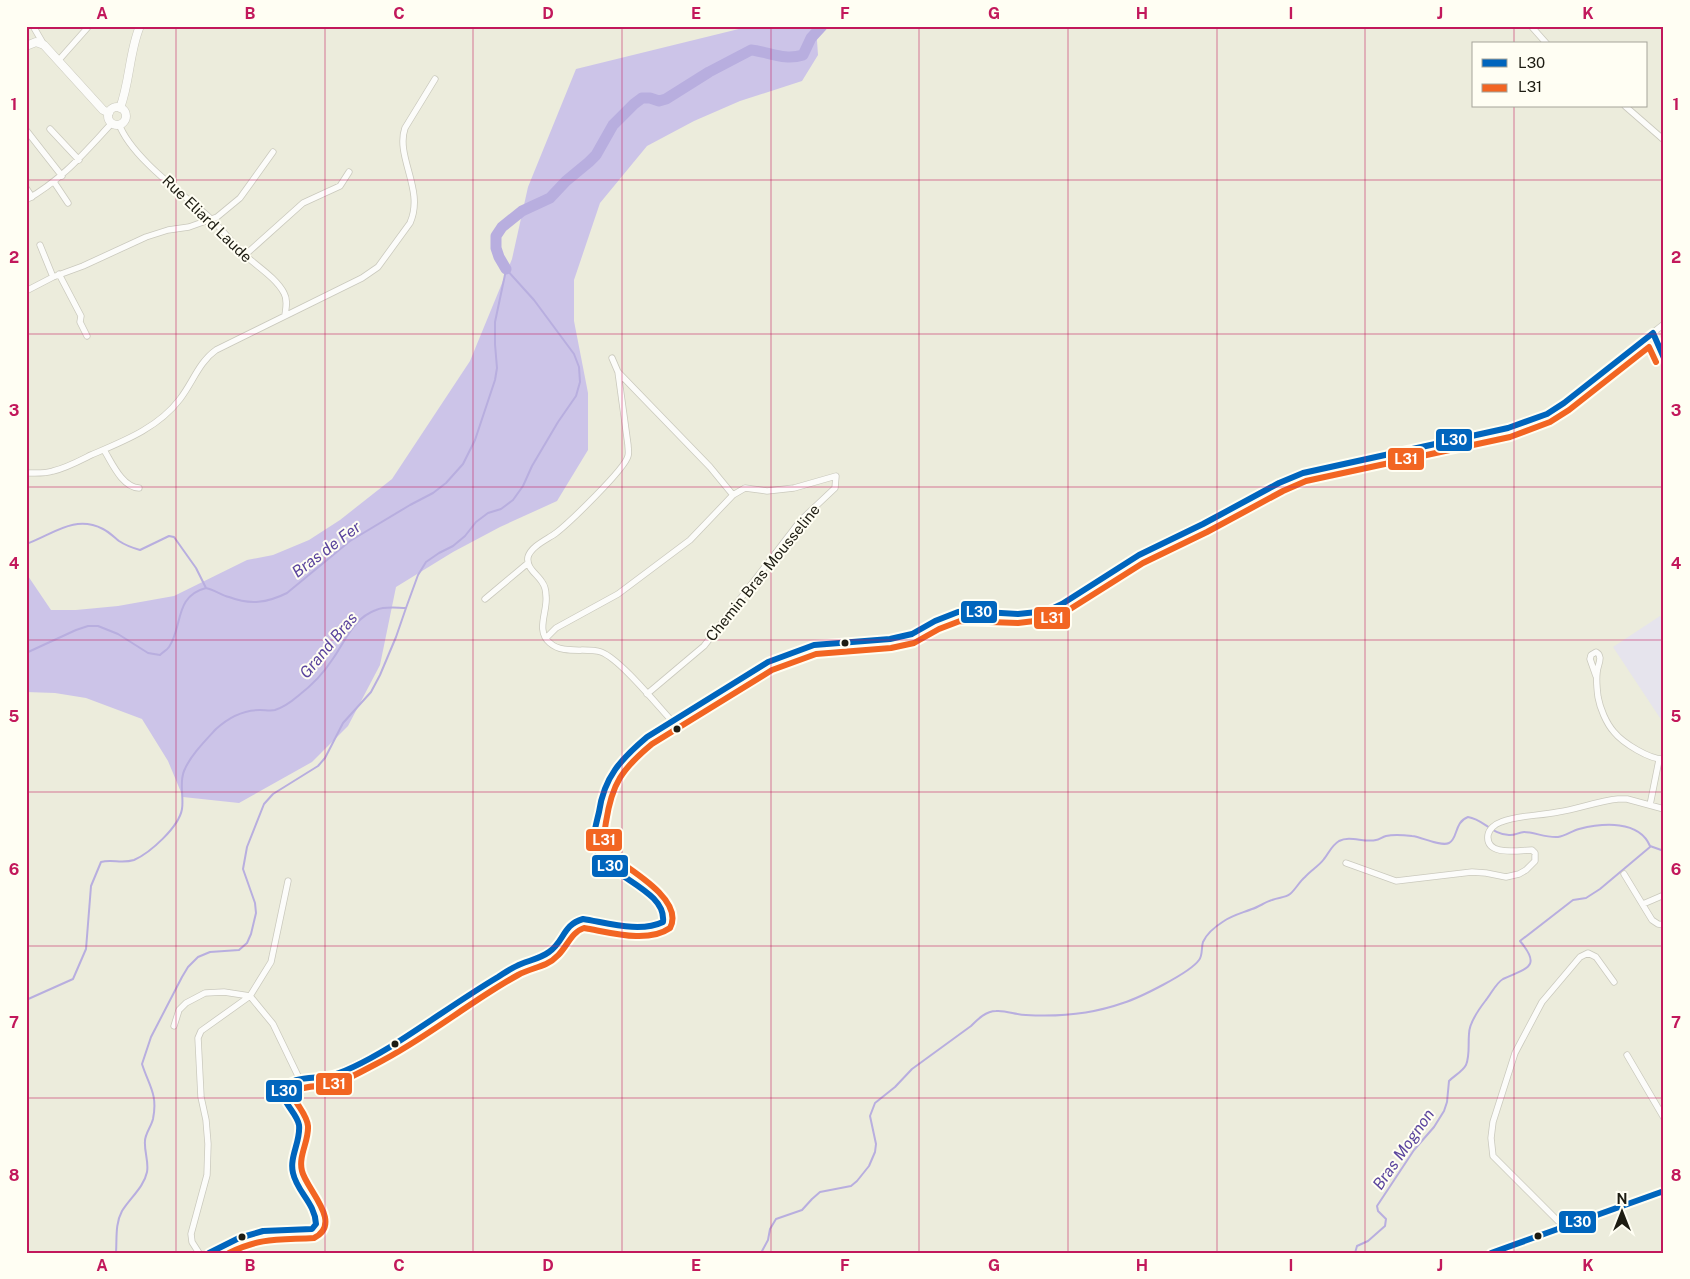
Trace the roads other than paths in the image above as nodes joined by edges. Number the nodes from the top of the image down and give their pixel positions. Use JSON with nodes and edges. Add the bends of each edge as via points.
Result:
{"nodes":[{"id":1,"x":32,"y":26,"type":"edge"},
{"id":2,"x":89,"y":26,"type":"edge"},
{"id":3,"x":140,"y":26,"type":"edge"},
{"id":4,"x":1531,"y":26,"type":"edge"},
{"id":5,"x":1545,"y":42,"type":"edge"},
{"id":6,"x":44,"y":45,"type":"junction"},
{"id":7,"x":26,"y":46,"type":"edge"},
{"id":8,"x":58,"y":61,"type":"junction"},
{"id":9,"x":435,"y":79,"type":"dead end"},
{"id":10,"x":120,"y":108,"type":"junction"},
{"id":11,"x":1627,"y":108,"type":"edge"},
{"id":12,"x":109,"y":113,"type":"junction"},
{"id":13,"x":116,"y":124,"type":"junction"},
{"id":14,"x":50,"y":129,"type":"dead end"},
{"id":15,"x":26,"y":130,"type":"edge"},
{"id":16,"x":1664,"y":140,"type":"edge"},
{"id":17,"x":273,"y":152,"type":"dead end"},
{"id":18,"x":79,"y":160,"type":"junction"},
{"id":19,"x":349,"y":172,"type":"dead end"},
{"id":20,"x":62,"y":176,"type":"junction"},
{"id":21,"x":54,"y":182,"type":"junction"},
{"id":22,"x":26,"y":188,"type":"edge"},
{"id":23,"x":29,"y":199,"type":"edge"},
{"id":24,"x":68,"y":204,"type":"dead end"},
{"id":25,"x":211,"y":219,"type":"junction"},
{"id":26,"x":40,"y":245,"type":"dead end"},
{"id":27,"x":245,"y":255,"type":"junction"},
{"id":28,"x":60,"y":274,"type":"junction"},
{"id":29,"x":53,"y":277,"type":"junction"},
{"id":30,"x":26,"y":291,"type":"edge"},
{"id":31,"x":285,"y":316,"type":"junction"},
{"id":32,"x":1664,"y":324,"type":"edge"},
{"id":33,"x":1653,"y":333,"type":"junction"},
{"id":34,"x":87,"y":336,"type":"dead end"},
{"id":35,"x":612,"y":358,"type":"dead end"},
{"id":36,"x":1664,"y":359,"type":"edge"},
{"id":37,"x":618,"y":372,"type":"junction"},
{"id":38,"x":104,"y":450,"type":"junction"},
{"id":39,"x":27,"y":472,"type":"edge"},
{"id":40,"x":139,"y":488,"type":"dead end"},
{"id":41,"x":733,"y":495,"type":"junction"},
{"id":42,"x":528,"y":563,"type":"junction"},
{"id":43,"x":485,"y":599,"type":"dead end"},
{"id":44,"x":546,"y":638,"type":"junction"},
{"id":45,"x":1596,"y":676,"type":"dead end"},
{"id":46,"x":647,"y":694,"type":"junction"},
{"id":47,"x":672,"y":720,"type":"junction"},
{"id":48,"x":1661,"y":760,"type":"edge"},
{"id":49,"x":1650,"y":805,"type":"junction"},
{"id":50,"x":1664,"y":809,"type":"edge"},
{"id":51,"x":1346,"y":863,"type":"dead end"},
{"id":52,"x":1624,"y":874,"type":"dead end"},
{"id":53,"x":288,"y":881,"type":"dead end"},
{"id":54,"x":1664,"y":895,"type":"edge"},
{"id":55,"x":1643,"y":904,"type":"junction"},
{"id":56,"x":1664,"y":924,"type":"edge"},
{"id":57,"x":1614,"y":982,"type":"dead end"},
{"id":58,"x":250,"y":996,"type":"junction"},
{"id":59,"x":174,"y":1026,"type":"dead end"},
{"id":60,"x":1628,"y":1055,"type":"dead end"},
{"id":61,"x":300,"y":1080,"type":"junction"},
{"id":62,"x":1664,"y":1118,"type":"edge"},
{"id":63,"x":1664,"y":1191,"type":"edge"},
{"id":64,"x":1564,"y":1226,"type":"junction"},
{"id":65,"x":199,"y":1253,"type":"edge"},
{"id":66,"x":209,"y":1253,"type":"edge"},
{"id":67,"x":1490,"y":1253,"type":"edge"}],
"edges":[{"from":1,"to":6,"type":"street"},
{"from":2,"to":8,"type":"street"},
{"from":3,"to":10,"type":"street"},
{"from":4,"to":5,"type":"street"},
{"from":6,"to":7,"type":"street","via":[[36,42]]},
{"from":6,"to":8,"type":"street"},
{"from":8,"to":12,"type":"street"},
{"from":9,"to":31,"type":"street","via":[[402,135],[414,195],[415,208],[410,223],[369,274]]},
{"from":10,"to":12,"type":"street"},
{"from":10,"to":13,"type":"street","via":[[126,114],[125,119]]},
{"from":11,"to":16,"type":"street"},
{"from":12,"to":13,"type":"street","via":[[109,120]]},
{"from":13,"to":18,"type":"street"},
{"from":13,"to":25,"type":"street","name":"Rue Eliard Laude","via":[[147,162]]},
{"from":14,"to":18,"type":"street"},
{"from":15,"to":20,"type":"street"},
{"from":17,"to":25,"type":"street","via":[[240,198]]},
{"from":18,"to":20,"type":"street"},
{"from":19,"to":27,"type":"street","via":[[340,186],[303,203]]},
{"from":20,"to":21,"type":"street"},
{"from":21,"to":23,"type":"street"},
{"from":21,"to":24,"type":"street"},
{"from":22,"to":23,"type":"street"},
{"from":25,"to":27,"type":"street","name":"Rue Eliard Laude"},
{"from":25,"to":28,"type":"street","via":[[146,237]]},
{"from":26,"to":29,"type":"street"},
{"from":27,"to":31,"type":"street","name":"Rue Eliard Laude","via":[[284,293],[287,302]]},
{"from":28,"to":29,"type":"street"},
{"from":28,"to":34,"type":"street"},
{"from":29,"to":30,"type":"street"},
{"from":31,"to":38,"type":"street","via":[[210,354],[181,398],[161,419]]},
{"from":32,"to":33,"type":"street"},
{"from":33,"to":36,"type":"street"},
{"from":33,"to":47,"type":"street","via":[[1564,403],[1527,422],[1303,473],[1139,555],[1047,611],[1018,614],[958,612],[912,634],[890,639],[814,645],[768,662]]},
{"from":35,"to":37,"type":"street"},
{"from":37,"to":41,"type":"street"},
{"from":37,"to":42,"type":"street","via":[[628,456],[619,473],[558,532],[530,551]]},
{"from":38,"to":39,"type":"street","via":[[59,470]]},
{"from":38,"to":40,"type":"street","via":[[123,479],[130,486]]},
{"from":41,"to":44,"type":"street","via":[[690,540],[618,594],[556,628]]},
{"from":41,"to":46,"type":"street","name":"Chemin Bras Mousseline","via":[[745,488],[768,491],[794,488],[836,476],[835,488],[801,520],[704,646]]},
{"from":42,"to":43,"type":"street"},
{"from":42,"to":44,"type":"street","via":[[543,583],[546,595],[542,622]]},
{"from":44,"to":46,"type":"street","via":[[559,648],[602,652],[622,666]]},
{"from":45,"to":48,"type":"street","via":[[1602,712],[1613,732],[1628,745]]},
{"from":46,"to":47,"type":"street"},
{"from":47,"to":61,"type":"street","via":[[628,752],[608,779],[601,798],[594,841],[604,861],[661,907],[663,922],[658,926],[643,927],[583,918],[575,920],[569,924],[554,949],[495,979],[384,1051],[332,1076]]},
{"from":48,"to":49,"type":"street"},
{"from":49,"to":50,"type":"street"},
{"from":49,"to":51,"type":"street","via":[[1613,799],[1495,824],[1488,836],[1491,848],[1498,851],[1532,850],[1535,853],[1534,862],[1526,870],[1511,876],[1472,872],[1396,881]]},
{"from":52,"to":55,"type":"street"},
{"from":53,"to":58,"type":"street","via":[[271,962]]},
{"from":54,"to":55,"type":"street"},
{"from":55,"to":56,"type":"street","via":[[1652,920]]},
{"from":57,"to":64,"type":"street","via":[[1596,957],[1588,953],[1580,957],[1542,1002],[1515,1053],[1493,1122],[1493,1156]]},
{"from":58,"to":59,"type":"street","via":[[205,993],[179,1010]]},
{"from":58,"to":61,"type":"street","via":[[273,1024]]},
{"from":58,"to":65,"type":"street","via":[[201,1031],[198,1038],[201,1097],[208,1144],[207,1175],[191,1234]]},
{"from":60,"to":62,"type":"street"},
{"from":61,"to":66,"type":"street","via":[[290,1084],[284,1093],[298,1121],[292,1172],[314,1212],[316,1224],[312,1229],[250,1234]]},
{"from":63,"to":64,"type":"street"},
{"from":64,"to":67,"type":"street"}]}
